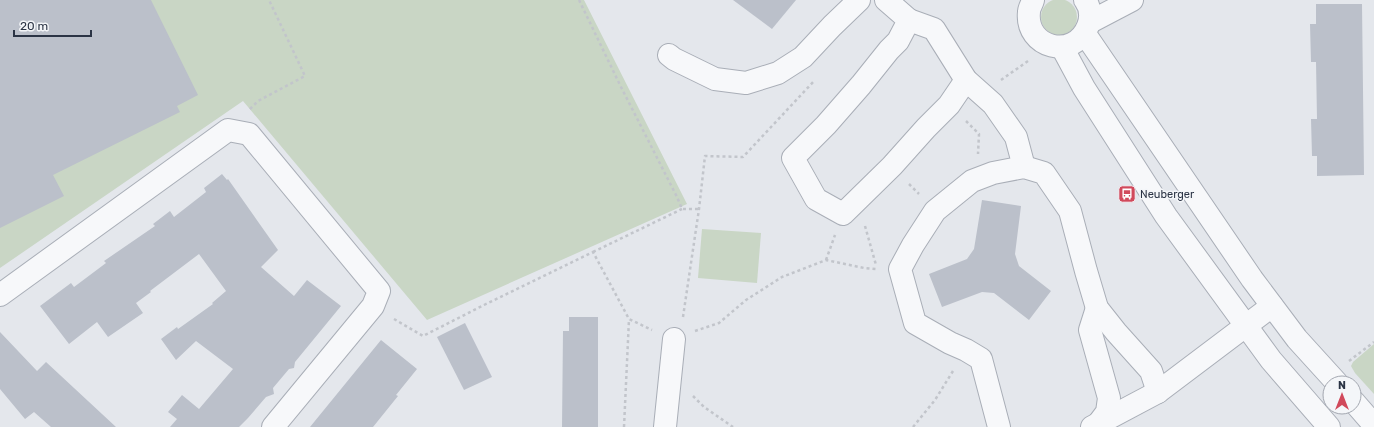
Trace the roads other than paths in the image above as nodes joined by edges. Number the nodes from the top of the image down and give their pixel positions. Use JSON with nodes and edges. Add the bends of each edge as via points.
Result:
{"nodes":[{"id":1,"x":859,"y":0,"type":"edge"},
{"id":2,"x":886,"y":0,"type":"edge"},
{"id":3,"x":1033,"y":0,"type":"edge"},
{"id":4,"x":1085,"y":0,"type":"edge"},
{"id":5,"x":1132,"y":0,"type":"edge"},
{"id":6,"x":908,"y":20,"type":"junction"},
{"id":7,"x":1087,"y":28,"type":"junction"},
{"id":8,"x":1056,"y":46,"type":"junction"},
{"id":9,"x":669,"y":56,"type":"dead end"},
{"id":10,"x":973,"y":87,"type":"junction"},
{"id":11,"x":1024,"y":167,"type":"junction"},
{"id":12,"x":0,"y":295,"type":"edge"},
{"id":13,"x":1272,"y":306,"type":"junction"},
{"id":14,"x":1097,"y":308,"type":"junction"},
{"id":15,"x":1246,"y":325,"type":"junction"},
{"id":16,"x":677,"y":338,"type":"road end"},
{"id":17,"x":1341,"y":374,"type":"edge"},
{"id":18,"x":1158,"y":392,"type":"junction"},
{"id":19,"x":1362,"y":411,"type":"edge"},
{"id":20,"x":1374,"y":425,"type":"edge"},
{"id":21,"x":1095,"y":426,"type":"edge"},
{"id":22,"x":273,"y":427,"type":"edge"},
{"id":23,"x":665,"y":427,"type":"edge"},
{"id":24,"x":999,"y":427,"type":"edge"},
{"id":25,"x":1329,"y":427,"type":"edge"}],
"edges":[{"from":1,"to":9,"type":"street","via":[[803,57],[778,72],[746,83],[715,79]]},
{"from":2,"to":6,"type":"street"},
{"from":3,"to":8,"type":"street","via":[[1029,10],[1029,22],[1033,32],[1041,41]]},
{"from":4,"to":7,"type":"street","via":[[1090,12]]},
{"from":5,"to":7,"type":"street"},
{"from":6,"to":10,"type":"street","via":[[934,30]]},
{"from":6,"to":10,"type":"street","via":[[898,41],[831,120],[794,158],[816,199],[842,214],[892,166],[949,105]]},
{"from":7,"to":8,"type":"street","via":[[1075,43]]},
{"from":7,"to":13,"type":"street"},
{"from":8,"to":15,"type":"street","via":[[1166,216]]},
{"from":10,"to":11,"type":"street","via":[[993,104],[1016,137]]},
{"from":11,"to":14,"type":"street","via":[[1044,173],[1070,210]]},
{"from":11,"to":24,"type":"street","via":[[993,173],[972,181],[935,210],[900,269],[915,323],[981,359]]},
{"from":12,"to":22,"type":"street","via":[[228,130],[249,134],[379,292],[373,306]]},
{"from":13,"to":15,"type":"street"},
{"from":13,"to":17,"type":"street","via":[[1298,339]]},
{"from":14,"to":18,"type":"street","via":[[1151,371]]},
{"from":14,"to":21,"type":"street","via":[[1090,330],[1109,398],[1107,412]]},
{"from":15,"to":18,"type":"street"},
{"from":15,"to":25,"type":"street","via":[[1271,360]]},
{"from":16,"to":23,"type":"street","via":[[670,373]]},
{"from":18,"to":21,"type":"street"},
{"from":19,"to":20,"type":"street"}]}
